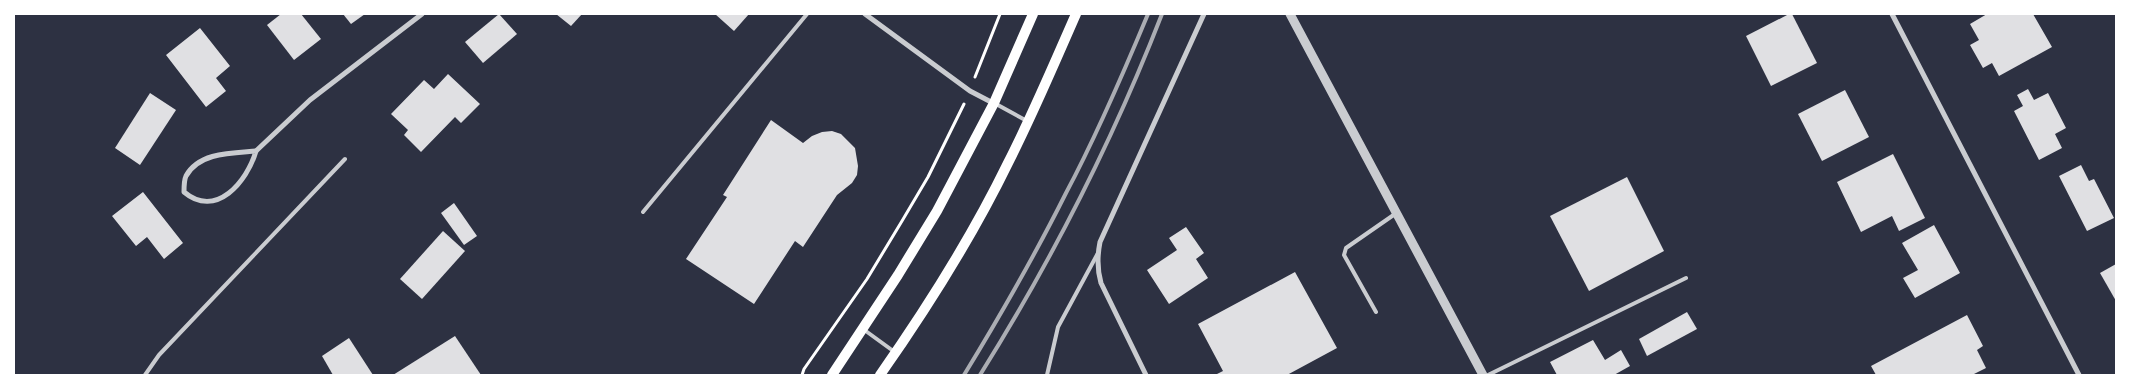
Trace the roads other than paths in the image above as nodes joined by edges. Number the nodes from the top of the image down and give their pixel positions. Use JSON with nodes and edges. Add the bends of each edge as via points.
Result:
{"nodes":[{"id":1,"x":422,"y":14,"type":"edge"},
{"id":2,"x":807,"y":14,"type":"edge"},
{"id":3,"x":865,"y":14,"type":"edge"},
{"id":4,"x":1033,"y":14,"type":"edge"},
{"id":5,"x":1076,"y":14,"type":"edge"},
{"id":6,"x":1204,"y":14,"type":"edge"},
{"id":7,"x":1290,"y":14,"type":"edge"},
{"id":8,"x":1892,"y":14,"type":"edge"},
{"id":9,"x":994,"y":103,"type":"junction"},
{"id":10,"x":1029,"y":121,"type":"junction"},
{"id":11,"x":256,"y":151,"type":"junction"},
{"id":12,"x":345,"y":159,"type":"dead end"},
{"id":13,"x":643,"y":212,"type":"dead end"},
{"id":14,"x":1395,"y":214,"type":"junction"},
{"id":15,"x":1098,"y":253,"type":"junction"},
{"id":16,"x":1686,"y":278,"type":"dead end"},
{"id":17,"x":1376,"y":312,"type":"dead end"},
{"id":18,"x":863,"y":329,"type":"junction"},
{"id":19,"x":896,"y":353,"type":"junction"},
{"id":20,"x":145,"y":375,"type":"edge"},
{"id":21,"x":832,"y":375,"type":"edge"},
{"id":22,"x":880,"y":375,"type":"edge"},
{"id":23,"x":1047,"y":375,"type":"edge"},
{"id":24,"x":1146,"y":375,"type":"edge"},
{"id":25,"x":1483,"y":375,"type":"edge"},
{"id":26,"x":1488,"y":375,"type":"edge"},
{"id":27,"x":2079,"y":375,"type":"edge"}],
"edges":[{"from":1,"to":11,"type":"street","via":[[310,100]]},
{"from":2,"to":13,"type":"lane"},
{"from":3,"to":9,"type":"street","via":[[970,91]]},
{"from":4,"to":9,"type":"main road"},
{"from":5,"to":10,"type":"main road"},
{"from":6,"to":15,"type":"street","via":[[1104,233]]},
{"from":7,"to":14,"type":"street"},
{"from":8,"to":27,"type":"street"},
{"from":9,"to":10,"type":"lane"},
{"from":9,"to":18,"type":"main road","via":[[937,211]]},
{"from":10,"to":19,"type":"main road","via":[[963,245]]},
{"from":11,"to":11,"type":"street","via":[[247,174],[217,200],[194,200],[184,192],[185,177],[204,160],[222,154]]},
{"from":12,"to":20,"type":"lane","via":[[159,355]]},
{"from":14,"to":17,"type":"lane","via":[[1346,248],[1344,255]]},
{"from":14,"to":25,"type":"street"},
{"from":15,"to":23,"type":"lane","via":[[1058,328]]},
{"from":15,"to":24,"type":"street","via":[[1101,283]]},
{"from":16,"to":26,"type":"lane"},
{"from":18,"to":19,"type":"lane"},
{"from":18,"to":21,"type":"main road"},
{"from":19,"to":22,"type":"main road"}]}
